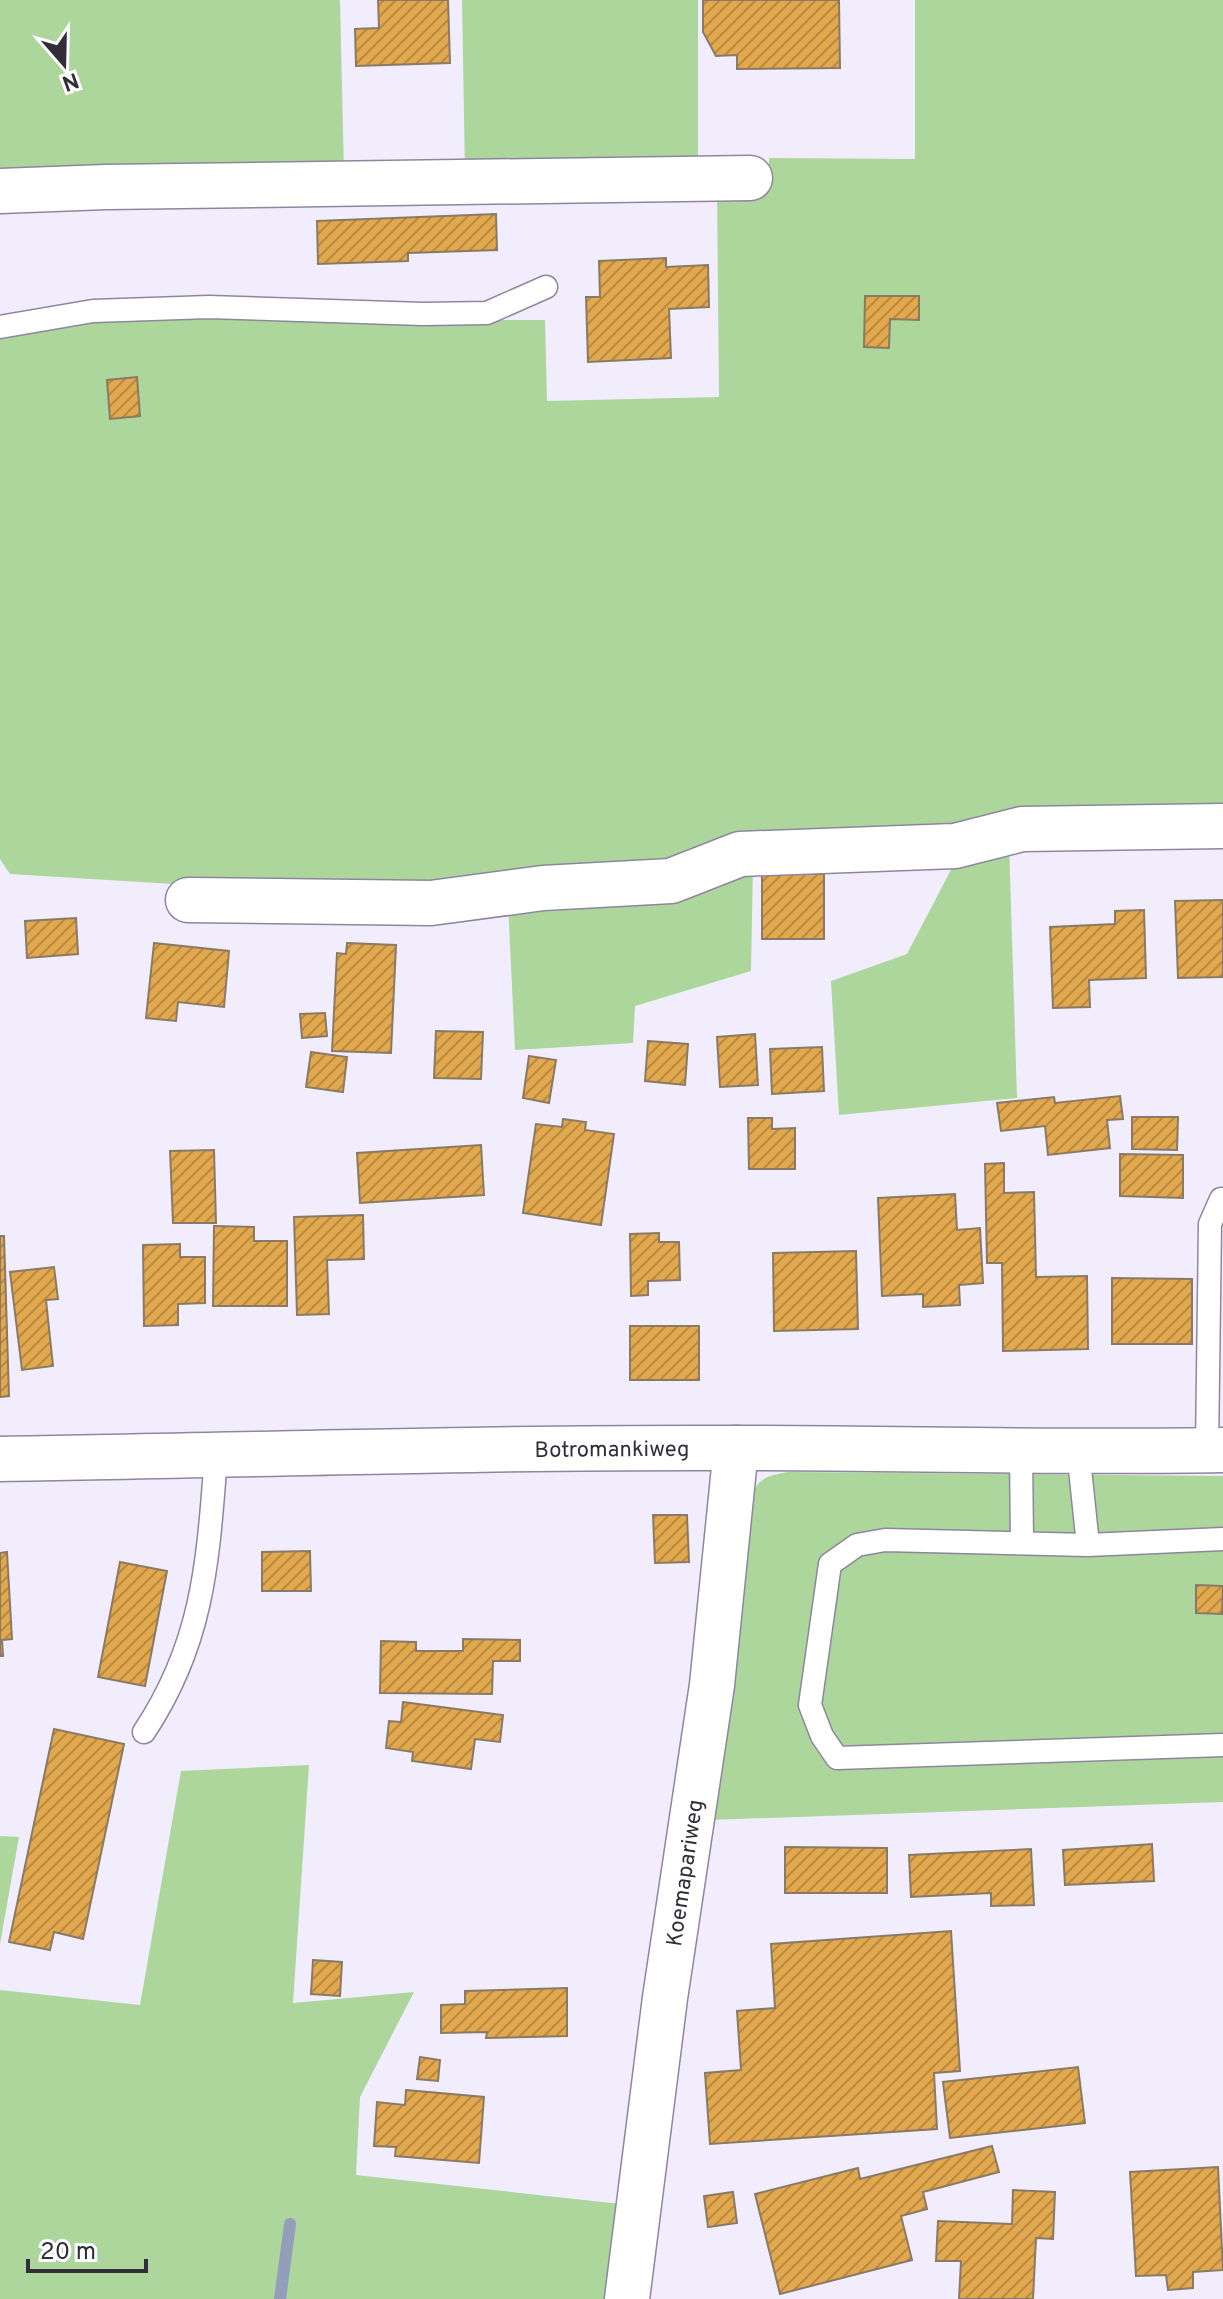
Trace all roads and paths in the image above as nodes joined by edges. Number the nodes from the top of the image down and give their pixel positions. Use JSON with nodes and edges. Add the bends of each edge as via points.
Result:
{"nodes":[{"id":1,"x":750,"y":178,"type":"dead end"},
{"id":2,"x":0,"y":191,"type":"edge"},
{"id":3,"x":546,"y":287,"type":"dead end"},
{"id":4,"x":0,"y":327,"type":"edge"},
{"id":5,"x":1223,"y":826,"type":"edge"},
{"id":6,"x":188,"y":900,"type":"dead end"},
{"id":7,"x":1221,"y":1199,"type":"dead end"},
{"id":8,"x":736,"y":1448,"type":"junction"},
{"id":9,"x":1021,"y":1450,"type":"junction"},
{"id":10,"x":1078,"y":1450,"type":"junction"},
{"id":11,"x":1215,"y":1450,"type":"edge"},
{"id":12,"x":216,"y":1456,"type":"junction"},
{"id":13,"x":0,"y":1459,"type":"edge"},
{"id":14,"x":1223,"y":1539,"type":"edge"},
{"id":15,"x":1022,"y":1543,"type":"junction"},
{"id":16,"x":1088,"y":1545,"type":"junction"},
{"id":17,"x":144,"y":1732,"type":"dead end"},
{"id":18,"x":1223,"y":1745,"type":"edge"},
{"id":19,"x":627,"y":2299,"type":"edge"}],
"edges":[{"from":1,"to":2,"type":"street"},
{"from":3,"to":4,"type":"lane","via":[[487,313],[194,308],[93,311]]},
{"from":5,"to":6,"type":"street","via":[[1022,829],[955,846],[740,854],[671,881],[543,888],[431,903]]},
{"from":7,"to":11,"type":"lane","via":[[1210,1224]]},
{"from":8,"to":9,"type":"street","name":"Botromankiweg"},
{"from":8,"to":12,"type":"street","name":"Botromankiweg"},
{"from":8,"to":19,"type":"street","name":"Koemapariweg","via":[[712,1685]]},
{"from":9,"to":10,"type":"street","name":"Botromankiweg"},
{"from":9,"to":15,"type":"lane"},
{"from":10,"to":11,"type":"street","name":"Botromankiweg"},
{"from":10,"to":16,"type":"lane"},
{"from":12,"to":13,"type":"street","name":"Botromankiweg"},
{"from":12,"to":17,"type":"lane","via":[[198,1610],[182,1662]]},
{"from":14,"to":16,"type":"lane"},
{"from":15,"to":16,"type":"lane"},
{"from":15,"to":18,"type":"lane","via":[[885,1540],[857,1545],[830,1564],[810,1705],[837,1758]]}]}
